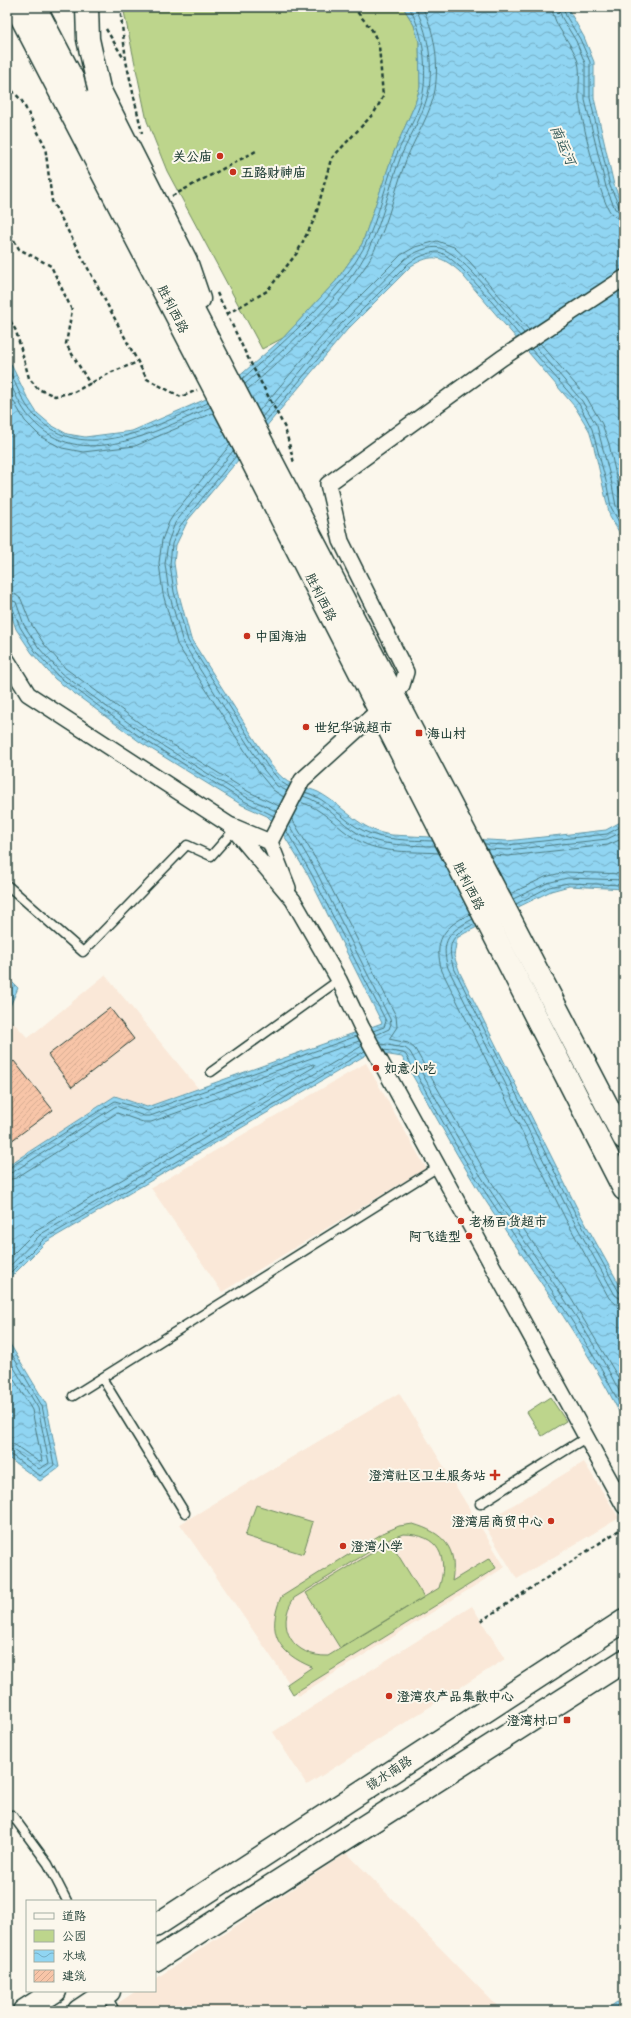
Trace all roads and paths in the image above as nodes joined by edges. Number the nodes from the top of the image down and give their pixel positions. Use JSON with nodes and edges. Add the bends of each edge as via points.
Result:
{"nodes":[{"id":1,"x":16,"y":7,"type":"edge"},
{"id":2,"x":35,"y":7,"type":"edge"},
{"id":3,"x":87,"y":7,"type":"edge"},
{"id":4,"x":120,"y":7,"type":"edge"},
{"id":5,"x":353,"y":7,"type":"edge"},
{"id":6,"x":7,"y":21,"type":"edge"},
{"id":7,"x":105,"y":27,"type":"dead end"},
{"id":8,"x":126,"y":61,"type":"junction"},
{"id":9,"x":7,"y":85,"type":"edge"},
{"id":10,"x":144,"y":141,"type":"dead end"},
{"id":11,"x":258,"y":150,"type":"dead end"},
{"id":12,"x":107,"y":182,"type":"junction"},
{"id":13,"x":168,"y":190,"type":"dead end"},
{"id":14,"x":171,"y":196,"type":"junction"},
{"id":15,"x":174,"y":203,"type":"dead end"},
{"id":16,"x":7,"y":228,"type":"edge"},
{"id":17,"x":624,"y":278,"type":"edge"},
{"id":18,"x":214,"y":287,"type":"dead end"},
{"id":19,"x":227,"y":314,"type":"junction"},
{"id":20,"x":7,"y":315,"type":"edge"},
{"id":21,"x":138,"y":362,"type":"junction"},
{"id":22,"x":220,"y":383,"type":"junction"},
{"id":23,"x":90,"y":384,"type":"junction"},
{"id":24,"x":294,"y":465,"type":"dead end"},
{"id":25,"x":7,"y":660,"type":"edge"},
{"id":26,"x":385,"y":702,"type":"junction"},
{"id":27,"x":233,"y":828,"type":"junction"},
{"id":28,"x":272,"y":838,"type":"junction"},
{"id":29,"x":7,"y":885,"type":"edge"},
{"id":30,"x":293,"y":900,"type":"junction"},
{"id":31,"x":339,"y":980,"type":"junction"},
{"id":32,"x":211,"y":1072,"type":"dead end"},
{"id":33,"x":624,"y":1138,"type":"edge"},
{"id":34,"x":438,"y":1166,"type":"junction"},
{"id":35,"x":624,"y":1189,"type":"edge"},
{"id":36,"x":102,"y":1378,"type":"junction"},
{"id":37,"x":73,"y":1396,"type":"dead end"},
{"id":38,"x":587,"y":1437,"type":"junction"},
{"id":39,"x":480,"y":1504,"type":"dead end"},
{"id":40,"x":624,"y":1506,"type":"edge"},
{"id":41,"x":185,"y":1513,"type":"dead end"},
{"id":42,"x":624,"y":1527,"type":"edge"},
{"id":43,"x":481,"y":1621,"type":"dead end"},
{"id":44,"x":624,"y":1621,"type":"edge"},
{"id":45,"x":624,"y":1661,"type":"edge"},
{"id":46,"x":12,"y":1815,"type":"dead end"},
{"id":47,"x":66,"y":1900,"type":"edge"},
{"id":48,"x":156,"y":1925,"type":"edge"},
{"id":49,"x":156,"y":1959,"type":"edge"},
{"id":50,"x":53,"y":1992,"type":"edge"},
{"id":51,"x":108,"y":1997,"type":"edge"},
{"id":52,"x":24,"y":2011,"type":"edge"},
{"id":53,"x":79,"y":2011,"type":"edge"}],
"edges":[{"from":1,"to":12,"type":"main road","name":"胜利西路"},
{"from":2,"to":22,"type":"main road","name":"胜利西路"},
{"from":3,"to":22,"type":"main road","bridge":true,"via":[[88,39],[99,89],[186,262]]},
{"from":4,"to":8,"type":"path"},
{"from":5,"to":19,"type":"path","via":[[372,30],[379,45],[382,97],[374,113],[331,159],[315,218],[297,253],[267,291]]},
{"from":6,"to":12,"type":"main road"},
{"from":7,"to":8,"type":"path"},
{"from":8,"to":10,"type":"path"},
{"from":9,"to":21,"type":"path","via":[[22,101],[45,146],[52,200]]},
{"from":11,"to":14,"type":"path"},
{"from":12,"to":22,"type":"main road","name":"胜利西路"},
{"from":13,"to":14,"type":"path"},
{"from":14,"to":15,"type":"path"},
{"from":16,"to":23,"type":"path","via":[[19,249],[51,266],[72,310],[66,344]]},
{"from":17,"to":26,"type":"street","via":[[502,358],[328,484],[341,541],[406,672],[402,685]]},
{"from":18,"to":19,"type":"path"},
{"from":19,"to":24,"type":"path","via":[[285,428]]},
{"from":20,"to":23,"type":"path","via":[[16,331],[29,378],[38,389],[55,396],[74,392]]},
{"from":21,"to":22,"type":"path","via":[[147,379],[181,397]]},
{"from":21,"to":23,"type":"path"},
{"from":22,"to":26,"type":"main road","name":"胜利西路"},
{"from":25,"to":27,"type":"street","via":[[28,694]]},
{"from":26,"to":28,"type":"street","via":[[302,780]]},
{"from":26,"to":33,"type":"main road","name":"胜利西路","via":[[464,833]]},
{"from":26,"to":35,"type":"main road","name":"胜利西路","via":[[442,835]]},
{"from":27,"to":28,"type":"street"},
{"from":27,"to":29,"type":"lane","via":[[211,856],[187,845],[83,952]]},
{"from":27,"to":30,"type":"street"},
{"from":28,"to":30,"type":"street"},
{"from":30,"to":31,"type":"street"},
{"from":31,"to":32,"type":"lane"},
{"from":31,"to":34,"type":"street","via":[[361,1026]]},
{"from":34,"to":36,"type":"lane"},
{"from":34,"to":38,"type":"street"},
{"from":36,"to":37,"type":"lane"},
{"from":36,"to":41,"type":"lane"},
{"from":38,"to":39,"type":"lane"},
{"from":38,"to":40,"type":"street"},
{"from":42,"to":43,"type":"path"},
{"from":44,"to":48,"type":"main road","name":"镜水南路"},
{"from":45,"to":49,"type":"main road"},
{"from":46,"to":47,"type":"lane","via":[[48,1864]]},
{"from":50,"to":52,"type":"main road"},
{"from":51,"to":53,"type":"main road"}]}
